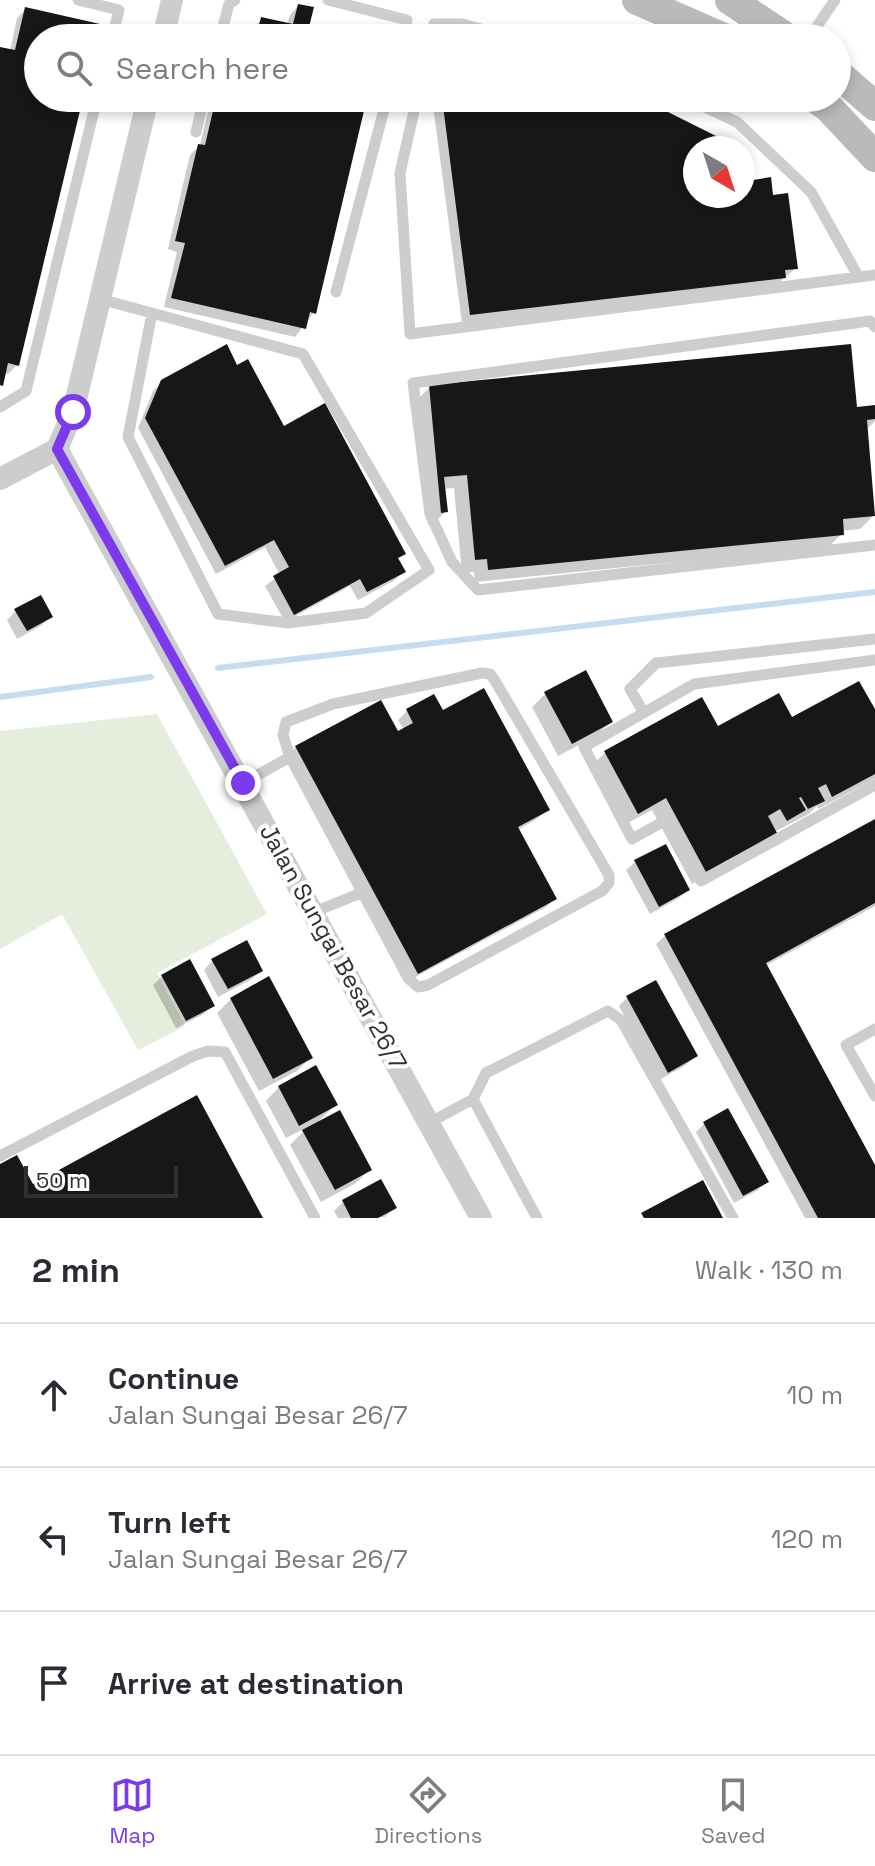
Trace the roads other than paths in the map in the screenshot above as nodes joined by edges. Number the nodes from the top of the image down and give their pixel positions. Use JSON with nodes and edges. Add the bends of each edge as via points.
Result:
{"nodes":[{"id":1,"x":78,"y":0,"type":"edge"},
{"id":2,"x":172,"y":0,"type":"edge"},
{"id":3,"x":235,"y":0,"type":"edge"},
{"id":4,"x":328,"y":0,"type":"edge"},
{"id":5,"x":637,"y":0,"type":"edge"},
{"id":6,"x":730,"y":0,"type":"edge"},
{"id":7,"x":835,"y":0,"type":"edge"},
{"id":8,"x":356,"y":3,"type":"edge"},
{"id":9,"x":116,"y":24,"type":"edge"},
{"id":10,"x":166,"y":24,"type":"edge"},
{"id":11,"x":224,"y":24,"type":"edge"},
{"id":12,"x":406,"y":24,"type":"edge"},
{"id":13,"x":434,"y":24,"type":"edge"},
{"id":14,"x":462,"y":24,"type":"edge"},
{"id":15,"x":692,"y":24,"type":"edge"},
{"id":16,"x":766,"y":24,"type":"edge"},
{"id":17,"x":819,"y":24,"type":"edge"},
{"id":18,"x":851,"y":85,"type":"edge"},
{"id":19,"x":875,"y":106,"type":"edge"},
{"id":20,"x":94,"y":112,"type":"edge"},
{"id":21,"x":145,"y":112,"type":"edge"},
{"id":22,"x":201,"y":112,"type":"edge"},
{"id":23,"x":383,"y":112,"type":"edge"},
{"id":24,"x":414,"y":112,"type":"edge"},
{"id":25,"x":715,"y":112,"type":"edge"},
{"id":26,"x":833,"y":112,"type":"edge"},
{"id":27,"x":196,"y":132,"type":"dead end"},
{"id":28,"x":875,"y":157,"type":"edge"},
{"id":29,"x":875,"y":275,"type":"edge"},
{"id":30,"x":858,"y":276,"type":"junction"},
{"id":31,"x":336,"y":292,"type":"dead end"},
{"id":32,"x":100,"y":299,"type":"junction"},
{"id":33,"x":152,"y":313,"type":"junction"},
{"id":34,"x":875,"y":327,"type":"edge"},
{"id":35,"x":0,"y":407,"type":"edge"},
{"id":36,"x":57,"y":449,"type":"junction"},
{"id":37,"x":0,"y":479,"type":"edge"},
{"id":38,"x":875,"y":545,"type":"edge"},
{"id":39,"x":874,"y":640,"type":"edge"},
{"id":40,"x":875,"y":660,"type":"edge"},
{"id":41,"x":644,"y":713,"type":"junction"},
{"id":42,"x":290,"y":757,"type":"junction"},
{"id":43,"x":243,"y":783,"type":"junction"},
{"id":44,"x":875,"y":785,"type":"edge"},
{"id":45,"x":361,"y":893,"type":"junction"},
{"id":46,"x":314,"y":912,"type":"junction"},
{"id":47,"x":875,"y":1029,"type":"edge"},
{"id":48,"x":875,"y":1096,"type":"edge"},
{"id":49,"x":473,"y":1099,"type":"junction"},
{"id":50,"x":429,"y":1123,"type":"junction"},
{"id":51,"x":0,"y":1156,"type":"edge"},
{"id":52,"x":315,"y":1218,"type":"edge"},
{"id":53,"x":481,"y":1218,"type":"edge"},
{"id":54,"x":537,"y":1218,"type":"edge"},
{"id":55,"x":733,"y":1218,"type":"edge"}],
"edges":[{"from":1,"to":9,"type":"lane","via":[[119,10]]},
{"from":2,"to":10,"type":"street"},
{"from":3,"to":11,"type":"lane"},
{"from":4,"to":8,"type":"lane"},
{"from":5,"to":15,"type":"street"},
{"from":6,"to":16,"type":"street"},
{"from":7,"to":17,"type":"lane"},
{"from":8,"to":12,"type":"lane","via":[[407,20]]},
{"from":13,"to":14,"type":"lane"},
{"from":18,"to":19,"type":"street"},
{"from":20,"to":35,"type":"lane","via":[[26,391]]},
{"from":21,"to":32,"type":"street"},
{"from":22,"to":27,"type":"lane"},
{"from":23,"to":31,"type":"lane"},
{"from":24,"to":30,"type":"lane","via":[[400,173],[410,334]]},
{"from":25,"to":30,"type":"lane","via":[[737,122],[811,192]]},
{"from":26,"to":28,"type":"street"},
{"from":29,"to":30,"type":"lane"},
{"from":32,"to":33,"type":"lane"},
{"from":32,"to":36,"type":"street","via":[[73,412]]},
{"from":33,"to":33,"type":"lane","via":[[128,437],[218,614],[288,623],[366,613],[429,570],[303,354]]},
{"from":34,"to":38,"type":"lane","via":[[870,321],[413,383],[430,514],[452,562],[478,590]]},
{"from":36,"to":37,"type":"street"},
{"from":36,"to":43,"type":"street","name":"Jalan Sungai Besar 26/7"},
{"from":39,"to":40,"type":"lane"},
{"from":39,"to":41,"type":"lane","via":[[656,663],[630,689]]},
{"from":40,"to":41,"type":"lane","via":[[694,684]]},
{"from":41,"to":44,"type":"lane","via":[[584,747],[632,839],[666,820],[701,881]]},
{"from":42,"to":43,"type":"lane"},
{"from":42,"to":45,"type":"lane"},
{"from":42,"to":45,"type":"lane","via":[[283,735],[286,722],[333,704],[490,674],[609,875],[602,891],[418,987]]},
{"from":43,"to":46,"type":"street","name":"Jalan Sungai Besar 26/7"},
{"from":45,"to":46,"type":"lane"},
{"from":46,"to":50,"type":"street","name":"Jalan Sungai Besar 26/7"},
{"from":47,"to":48,"type":"lane","via":[[846,1045]]},
{"from":49,"to":50,"type":"lane"},
{"from":49,"to":54,"type":"lane"},
{"from":49,"to":55,"type":"lane","via":[[486,1073],[608,1011],[621,1020]]},
{"from":50,"to":53,"type":"street","name":"Jalan Sungai Besar 26/7"},
{"from":51,"to":52,"type":"lane","via":[[193,1056],[225,1052]]}]}
